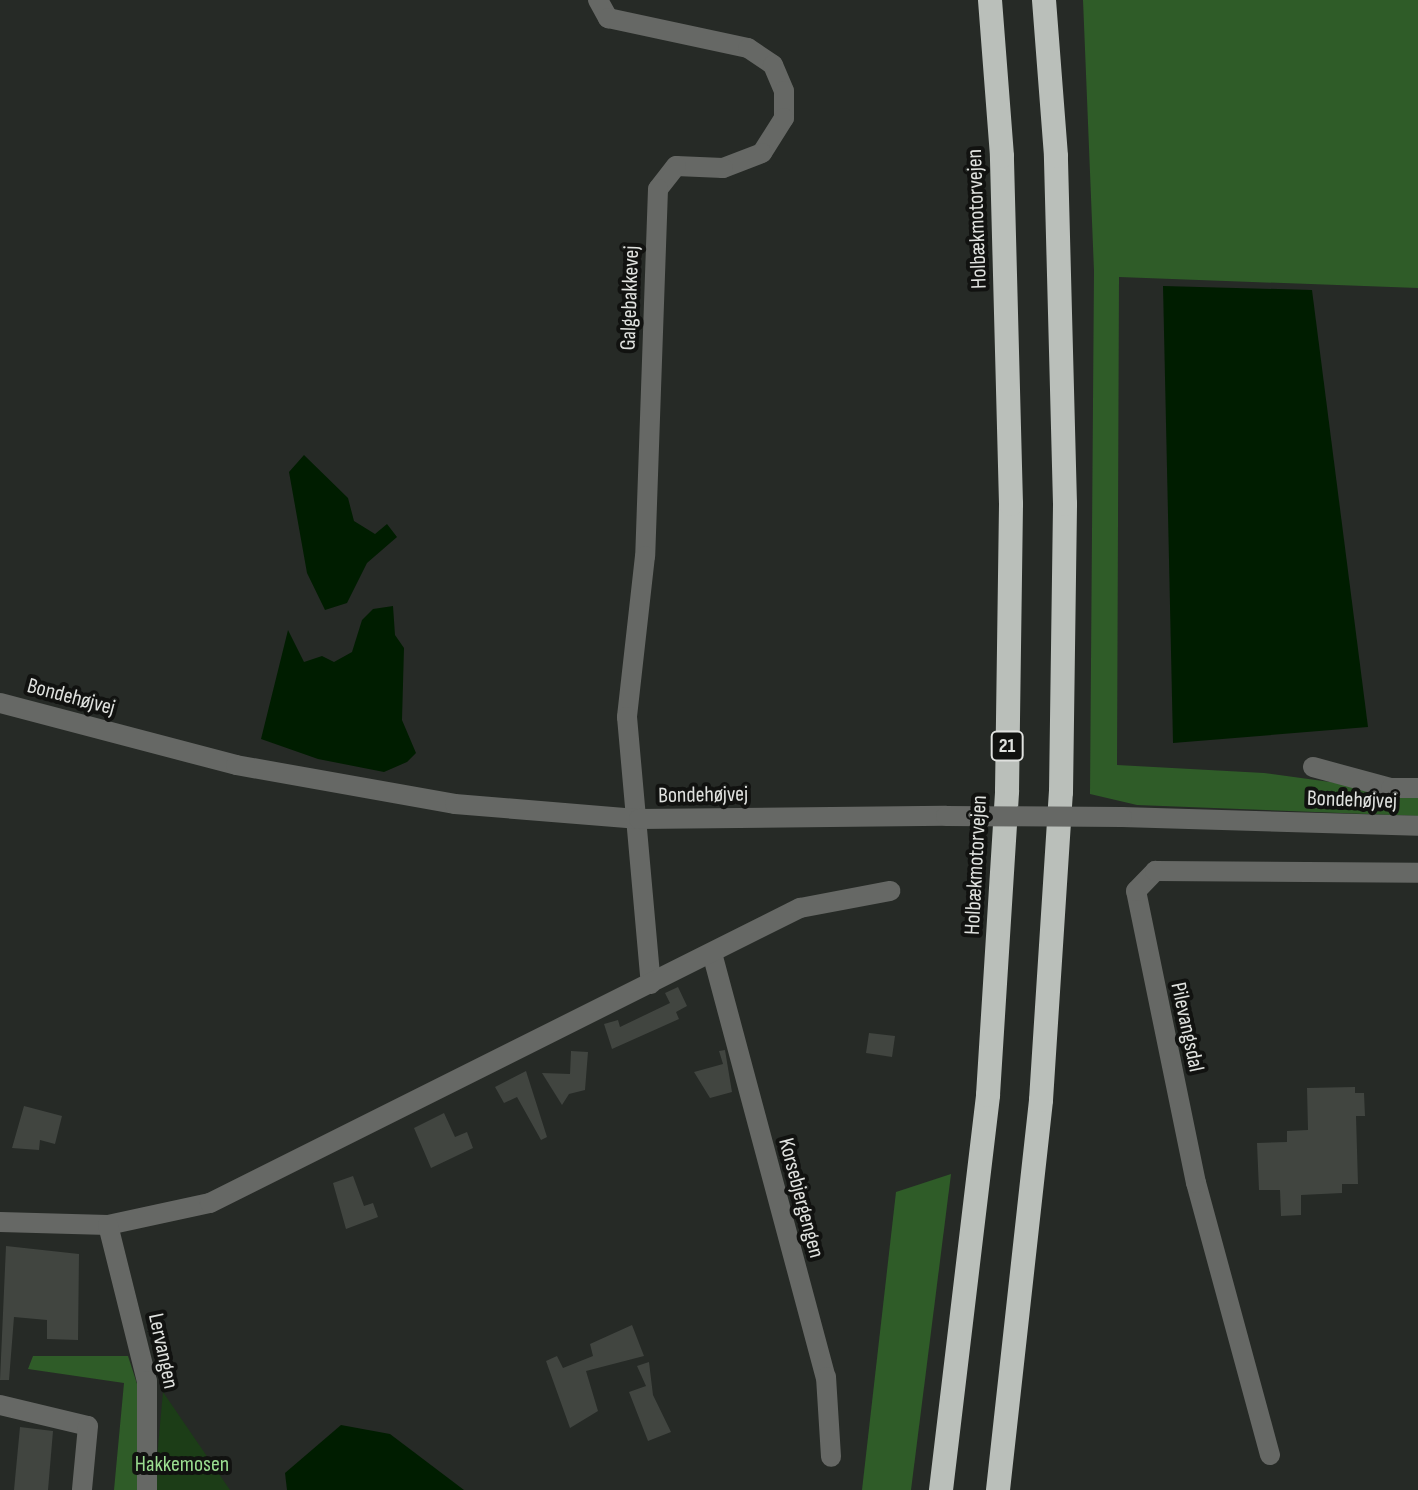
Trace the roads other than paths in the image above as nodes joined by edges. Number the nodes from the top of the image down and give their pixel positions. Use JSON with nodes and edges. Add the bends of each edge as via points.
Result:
{"nodes":[{"id":1,"x":598,"y":0,"type":"edge"},
{"id":2,"x":990,"y":0,"type":"edge"},
{"id":3,"x":1044,"y":0,"type":"edge"},
{"id":4,"x":0,"y":703,"type":"edge"},
{"id":5,"x":1313,"y":767,"type":"dead end"},
{"id":6,"x":1418,"y":788,"type":"edge"},
{"id":7,"x":639,"y":819,"type":"junction"},
{"id":8,"x":1418,"y":826,"type":"edge"},
{"id":9,"x":1418,"y":873,"type":"edge"},
{"id":10,"x":890,"y":891,"type":"dead end"},
{"id":11,"x":712,"y":953,"type":"junction"},
{"id":12,"x":651,"y":984,"type":"junction"},
{"id":13,"x":0,"y":1222,"type":"edge"},
{"id":14,"x":108,"y":1225,"type":"junction"},
{"id":15,"x":0,"y":1405,"type":"edge"},
{"id":16,"x":1270,"y":1455,"type":"dead end"},
{"id":17,"x":831,"y":1457,"type":"dead end"},
{"id":18,"x":82,"y":1490,"type":"edge"},
{"id":19,"x":147,"y":1490,"type":"edge"},
{"id":20,"x":941,"y":1490,"type":"edge"},
{"id":21,"x":998,"y":1490,"type":"edge"}],
"edges":[{"from":1,"to":7,"type":"street","name":"Galgebakkevej","via":[[608,18],[748,48],[773,65],[784,91],[784,118],[762,153],[723,168],[676,166],[658,189],[645,556],[627,717]]},
{"from":2,"to":20,"type":"highway","name":"Holbækmotorvejen","number":"21","via":[[1002,156],[1011,504],[1007,791],[988,1095]]},
{"from":3,"to":21,"type":"highway","via":[[1056,156],[1064,473],[1061,792],[1041,1100]]},
{"from":4,"to":7,"type":"street","name":"Bondehøjvej","via":[[360,791]]},
{"from":5,"to":6,"type":"street","via":[[1391,788]]},
{"from":7,"to":8,"type":"street","name":"Bondehøjvej","bridge":true,"via":[[1122,817]]},
{"from":7,"to":12,"type":"street"},
{"from":9,"to":16,"type":"street","name":"Pilevangsdal","via":[[1155,871],[1136,891],[1196,1183]]},
{"from":10,"to":11,"type":"street","via":[[800,908]]},
{"from":11,"to":12,"type":"street"},
{"from":11,"to":17,"type":"street","name":"Korsebjergengen","via":[[826,1377]]},
{"from":12,"to":14,"type":"street","via":[[210,1203]]},
{"from":13,"to":14,"type":"street"},
{"from":14,"to":19,"type":"street","name":"Lervangen","via":[[147,1381]]},
{"from":15,"to":18,"type":"street","via":[[88,1426]]}]}
